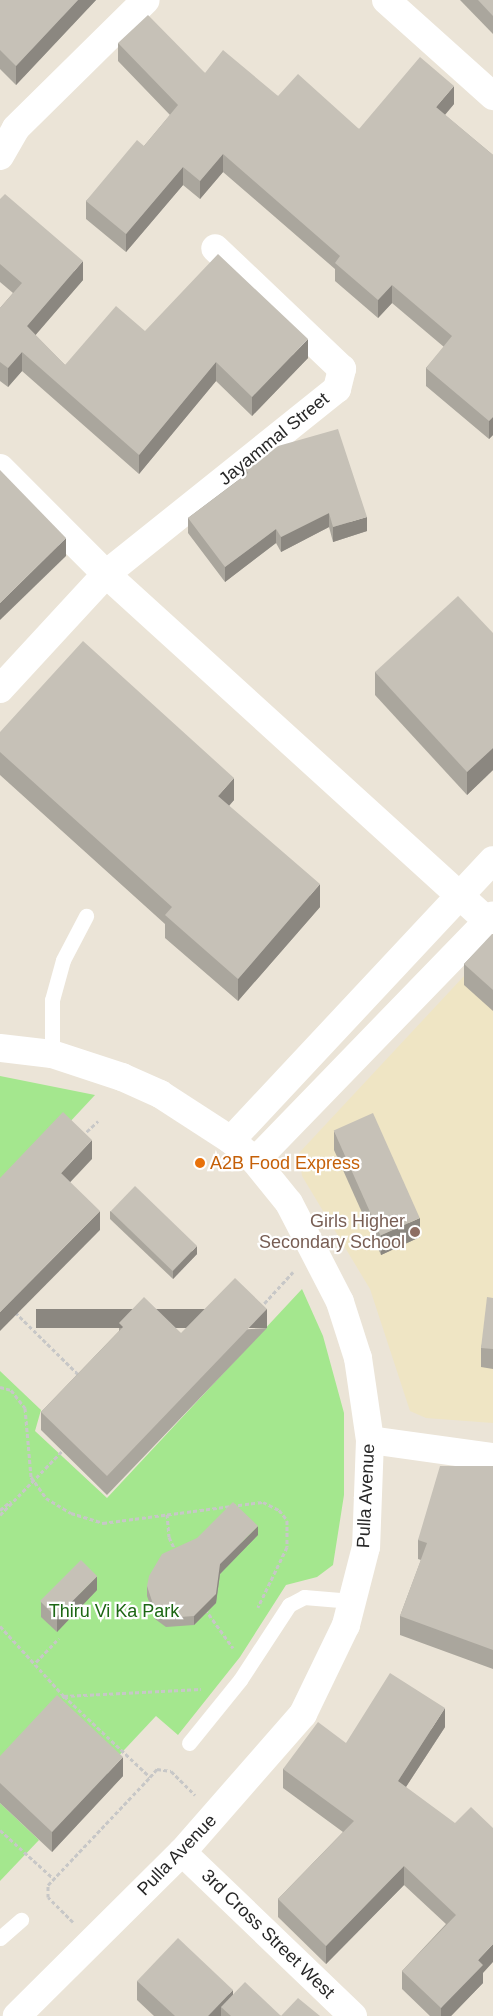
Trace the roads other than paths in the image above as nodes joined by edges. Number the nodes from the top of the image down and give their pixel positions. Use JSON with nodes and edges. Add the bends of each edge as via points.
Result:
{"nodes":[{"id":1,"x":146,"y":0,"type":"edge"},
{"id":2,"x":386,"y":0,"type":"edge"},
{"id":3,"x":493,"y":96,"type":"edge"},
{"id":4,"x":0,"y":156,"type":"edge"},
{"id":5,"x":215,"y":248,"type":"dead end"},
{"id":6,"x":0,"y":468,"type":"edge"},
{"id":7,"x":106,"y":574,"type":"junction"},
{"id":8,"x":0,"y":689,"type":"edge"},
{"id":9,"x":493,"y":860,"type":"edge"},
{"id":10,"x":460,"y":896,"type":"junction"},
{"id":11,"x":86,"y":916,"type":"dead end"},
{"id":12,"x":491,"y":921,"type":"edge"},
{"id":13,"x":0,"y":1048,"type":"edge"},
{"id":14,"x":52,"y":1054,"type":"junction"},
{"id":15,"x":231,"y":1140,"type":"junction"},
{"id":16,"x":255,"y":1161,"type":"junction"},
{"id":17,"x":370,"y":1440,"type":"junction"},
{"id":18,"x":493,"y":1457,"type":"edge"},
{"id":19,"x":352,"y":1600,"type":"junction"},
{"id":20,"x":188,"y":1743,"type":"dead end"},
{"id":21,"x":182,"y":1852,"type":"junction"},
{"id":22,"x":21,"y":1920,"type":"dead end"},
{"id":23,"x":0,"y":1938,"type":"edge"},
{"id":24,"x":17,"y":2016,"type":"edge"},
{"id":25,"x":353,"y":2016,"type":"edge"}],
"edges":[{"from":1,"to":4,"type":"street","via":[[16,128]]},
{"from":2,"to":3,"type":"street"},
{"from":5,"to":7,"type":"street","name":"Jayammal Street","via":[[342,369],[336,389]]},
{"from":6,"to":7,"type":"street"},
{"from":7,"to":8,"type":"street"},
{"from":7,"to":10,"type":"street"},
{"from":9,"to":10,"type":"street"},
{"from":10,"to":12,"type":"street"},
{"from":10,"to":15,"type":"street"},
{"from":11,"to":14,"type":"lane","via":[[63,960],[52,1000]]},
{"from":12,"to":16,"type":"street"},
{"from":13,"to":14,"type":"street","name":"Pulla Avenue"},
{"from":14,"to":15,"type":"street","name":"Pulla Avenue","via":[[89,1064],[160,1094]]},
{"from":15,"to":16,"type":"street","name":"Pulla Avenue"},
{"from":16,"to":17,"type":"street","name":"Pulla Avenue","via":[[289,1203],[340,1302],[358,1358]]},
{"from":17,"to":18,"type":"street"},
{"from":17,"to":19,"type":"street","name":"Pulla Avenue","via":[[366,1546]]},
{"from":19,"to":20,"type":"lane","via":[[304,1597],[289,1605],[240,1680]]},
{"from":19,"to":21,"type":"street","name":"Pulla Avenue","via":[[324,1677],[303,1714]]},
{"from":21,"to":24,"type":"street","name":"Pulla Avenue"},
{"from":21,"to":25,"type":"street","name":"3rd Cross Street West"},
{"from":22,"to":23,"type":"lane"}]}
